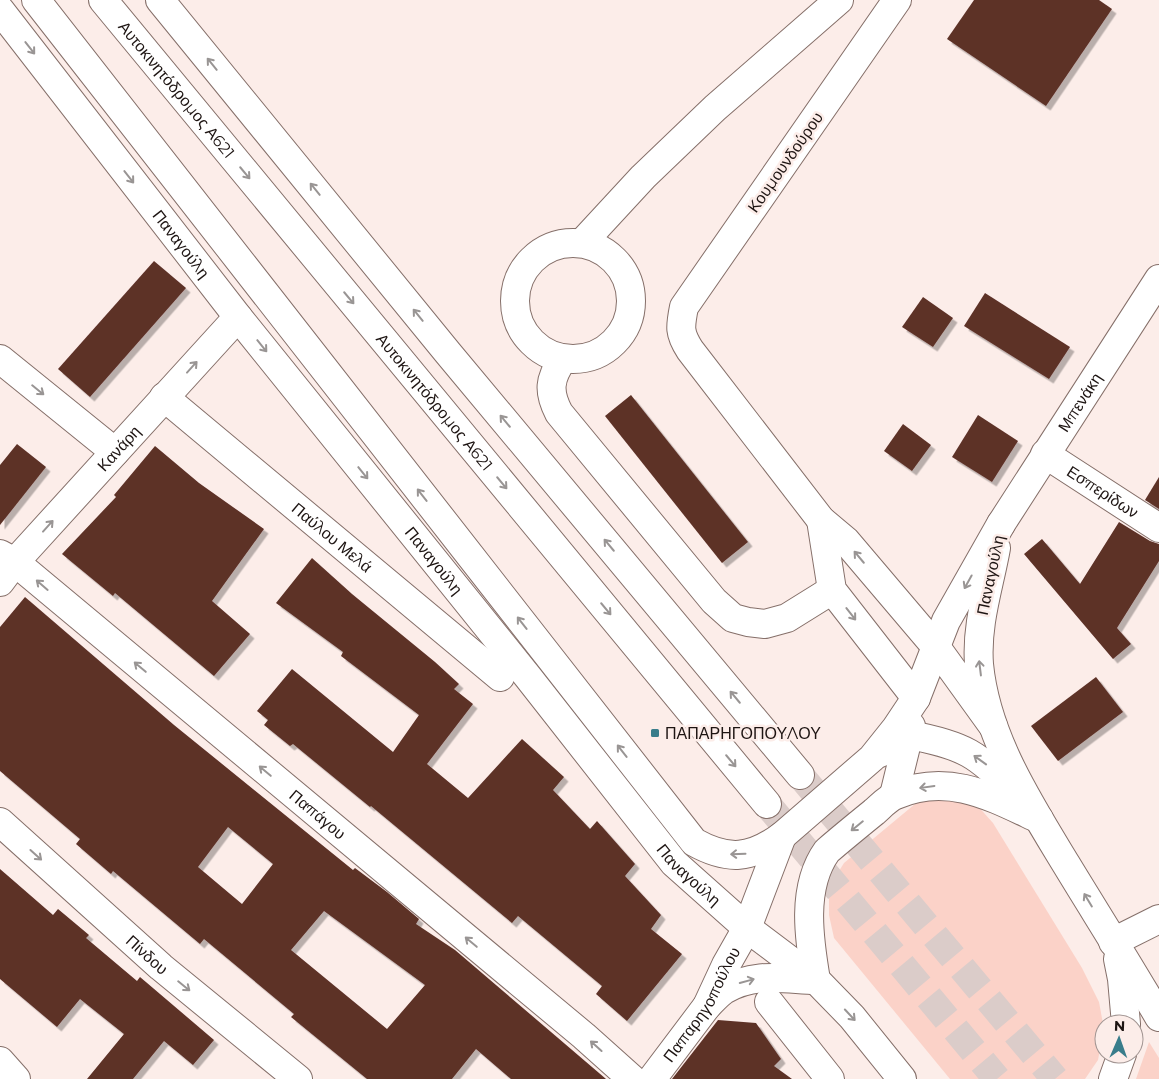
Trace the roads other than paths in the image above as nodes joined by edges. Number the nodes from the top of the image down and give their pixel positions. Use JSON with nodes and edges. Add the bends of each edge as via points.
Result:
{"nodes":[{"id":1,"x":36,"y":0,"type":"edge"},
{"id":2,"x":103,"y":0,"type":"edge"},
{"id":3,"x":160,"y":0,"type":"edge"},
{"id":4,"x":839,"y":0,"type":"edge"},
{"id":5,"x":897,"y":0,"type":"edge"},
{"id":6,"x":0,"y":10,"type":"edge"},
{"id":7,"x":582,"y":243,"type":"junction"},
{"id":8,"x":1159,"y":279,"type":"edge"},
{"id":9,"x":238,"y":317,"type":"junction"},
{"id":10,"x":680,"y":327,"type":"joint"},
{"id":11,"x":0,"y":359,"type":"edge"},
{"id":12,"x":563,"y":359,"type":"junction"},
{"id":13,"x":164,"y":398,"type":"junction"},
{"id":14,"x":115,"y":452,"type":"junction"},
{"id":15,"x":1045,"y":454,"type":"junction"},
{"id":16,"x":821,"y":520,"type":"junction"},
{"id":17,"x":1001,"y":524,"type":"junction"},
{"id":18,"x":1159,"y":528,"type":"edge"},
{"id":19,"x":5,"y":566,"type":"edge"},
{"id":20,"x":832,"y":590,"type":"junction"},
{"id":21,"x":936,"y":647,"type":"junction"},
{"id":22,"x":500,"y":677,"type":"dead end"},
{"id":23,"x":916,"y":698,"type":"junction"},
{"id":24,"x":996,"y":732,"type":"junction"},
{"id":25,"x":910,"y":735,"type":"junction"},
{"id":26,"x":872,"y":758,"type":"junction"},
{"id":27,"x":800,"y":775,"type":"tunnel mouth"},
{"id":28,"x":894,"y":795,"type":"junction"},
{"id":29,"x":767,"y":804,"type":"tunnel mouth"},
{"id":30,"x":1039,"y":819,"type":"junction"},
{"id":31,"x":0,"y":822,"type":"edge"},
{"id":32,"x":782,"y":836,"type":"junction"},
{"id":33,"x":1159,"y":919,"type":"edge"},
{"id":34,"x":747,"y":928,"type":"junction"},
{"id":35,"x":1113,"y":942,"type":"junction"},
{"id":36,"x":816,"y":980,"type":"junction"},
{"id":37,"x":769,"y":1002,"type":"dead end"},
{"id":38,"x":707,"y":1006,"type":"junction"},
{"id":39,"x":1125,"y":1014,"type":"edge"},
{"id":40,"x":1159,"y":1017,"type":"edge"},
{"id":41,"x":0,"y":1061,"type":"edge"},
{"id":42,"x":1118,"y":1064,"type":"edge"},
{"id":43,"x":16,"y":1079,"type":"edge"},
{"id":44,"x":298,"y":1079,"type":"edge"},
{"id":45,"x":632,"y":1079,"type":"edge"},
{"id":46,"x":652,"y":1079,"type":"edge"},
{"id":47,"x":830,"y":1079,"type":"edge"},
{"id":48,"x":902,"y":1079,"type":"edge"},
{"id":49,"x":1113,"y":1079,"type":"edge"}],
"edges":[{"from":32,"to":1,"type":"main road","name":"Παναγούλη","one_way":true,"via":[[766,847],[735,855],[721,854],[694,842]]},
{"from":2,"to":29,"type":"main road","name":"Αυτοκινητόδρομος Α621","one_way":true},
{"from":27,"to":3,"type":"main road","one_way":true,"via":[[448,353]]},
{"from":4,"to":7,"type":"main road","via":[[686,136]]},
{"from":5,"to":10,"type":"main road","name":"Κουμουνδούρου","via":[[684,307]]},
{"from":6,"to":9,"type":"main road","name":"Παναγούλη","one_way":true},
{"from":7,"to":12,"type":"main road","via":[[556,244],[533,257],[518,279],[513,305],[521,330],[538,350]]},
{"from":7,"to":12,"type":"main road","via":[[607,253],[625,272],[632,298],[628,324],[612,345],[589,358]]},
{"from":8,"to":15,"type":"main road","name":"Μπενάκη"},
{"from":13,"to":9,"type":"main road","name":"Κανάρη","one_way":true},
{"from":9,"to":34,"type":"main road","name":"Παναγούλη","one_way":true,"via":[[674,863]]},
{"from":10,"to":16,"type":"main road","name":"Παναγούλη","via":[[690,350]]},
{"from":11,"to":14,"type":"main road","one_way":true},
{"from":12,"to":20,"type":"main road","via":[[554,372],[551,388],[552,400],[559,413],[714,601],[733,618],[765,624],[787,618]]},
{"from":13,"to":14,"type":"main road","name":"Κανάρη"},
{"from":13,"to":22,"type":"main road","name":"Παύλου Μελά"},
{"from":19,"to":14,"type":"main road","name":"Κανάρη","one_way":true},
{"from":15,"to":17,"type":"main road","name":"Μπενάκη"},
{"from":15,"to":18,"type":"main road","name":"Εσπερίδων"},
{"from":16,"to":20,"type":"main road","name":"Παναγούλη"},
{"from":21,"to":16,"type":"main road","name":"Παναγούλη","one_way":true,"via":[[846,541]]},
{"from":17,"to":21,"type":"main road","name":"Παναγούλη","one_way":true,"via":[[946,621]]},
{"from":24,"to":17,"type":"main road","name":"Παναγούλη","one_way":true,"via":[[985,699],[979,663],[979,632]]},
{"from":45,"to":19,"type":"main road","name":"Παπάγου","one_way":true,"via":[[584,1036]]},
{"from":20,"to":23,"type":"main road","name":"Παναγούλη","one_way":true},
{"from":21,"to":23,"type":"main road","name":"Παναγούλη"},
{"from":21,"to":24,"type":"main road","name":"Παναγούλη"},
{"from":23,"to":25,"type":"main road"},
{"from":23,"to":26,"type":"main road","name":"Παναγούλη"},
{"from":24,"to":30,"type":"main road","name":"Παναγούλη"},
{"from":25,"to":26,"type":"main road"},
{"from":25,"to":28,"type":"main road"},
{"from":30,"to":25,"type":"main road","one_way":true,"via":[[996,772],[971,753],[944,742]]},
{"from":26,"to":32,"type":"main road","name":"Παναγούλη"},
{"from":30,"to":28,"type":"main road","one_way":true,"via":[[964,788],[939,786]]},
{"from":28,"to":36,"type":"main road","one_way":true,"via":[[826,851],[820,861],[814,876],[809,922]]},
{"from":35,"to":30,"type":"main road","name":"Παναγούλη","one_way":true},
{"from":31,"to":44,"type":"main road","name":"Πίνδου","one_way":true,"via":[[162,967]]},
{"from":32,"to":34,"type":"main road","name":"Παπαρηγοπούλου"},
{"from":33,"to":35,"type":"main road"},
{"from":34,"to":36,"type":"main road","name":"Παναγούλη"},
{"from":34,"to":38,"type":"main road","name":"Παπαρηγοπούλου"},
{"from":35,"to":39,"type":"main road","via":[[1122,978]]},
{"from":35,"to":40,"type":"main road","name":"Παναγούλη"},
{"from":38,"to":36,"type":"main road","one_way":true,"via":[[723,991],[745,980],[764,977]]},
{"from":36,"to":48,"type":"main road","name":"Παναγούλη","one_way":true,"via":[[852,1017]]},
{"from":37,"to":47,"type":"main road"},
{"from":38,"to":46,"type":"main road","name":"Παπαρηγοπούλου"},
{"from":41,"to":43,"type":"main road"},
{"from":42,"to":49,"type":"main road"}]}
